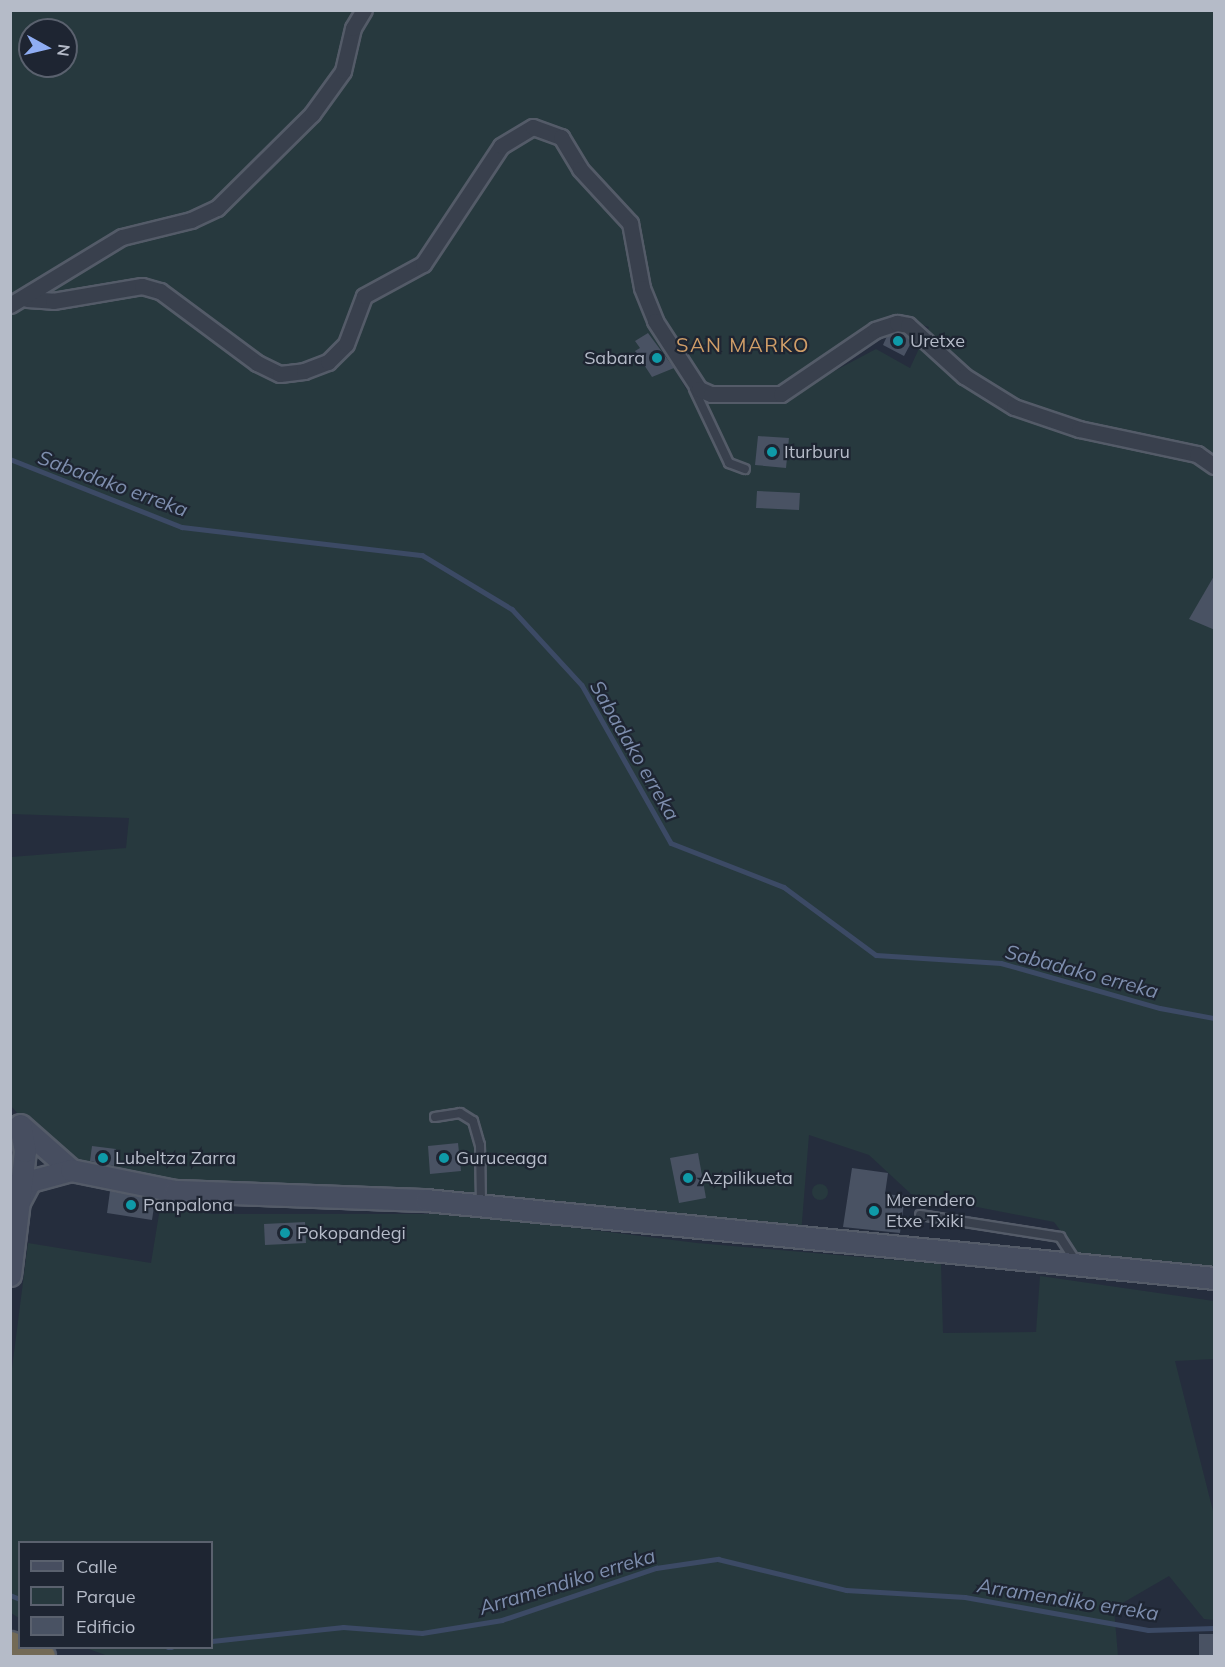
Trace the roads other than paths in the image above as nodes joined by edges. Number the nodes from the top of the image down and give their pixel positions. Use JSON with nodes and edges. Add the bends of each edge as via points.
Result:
{"nodes":[{"id":1,"x":364,"y":10,"type":"edge"},
{"id":2,"x":27,"y":299,"type":"junction"},
{"id":3,"x":10,"y":306,"type":"edge"},
{"id":4,"x":692,"y":382,"type":"junction"},
{"id":5,"x":1215,"y":466,"type":"edge"},
{"id":6,"x":746,"y":469,"type":"dead end"},
{"id":7,"x":435,"y":1118,"type":"dead end"},
{"id":8,"x":22,"y":1126,"type":"edge"},
{"id":9,"x":71,"y":1170,"type":"junction"},
{"id":10,"x":25,"y":1190,"type":"junction"},
{"id":11,"x":481,"y":1205,"type":"junction"},
{"id":12,"x":920,"y":1215,"type":"dead end"},
{"id":13,"x":1077,"y":1263,"type":"junction"},
{"id":14,"x":10,"y":1275,"type":"edge"},
{"id":15,"x":1215,"y":1278,"type":"edge"},
{"id":16,"x":21,"y":1649,"type":"edge"},
{"id":17,"x":41,"y":1656,"type":"edge"}],
"edges":[{"from":1,"to":2,"type":"street","via":[[353,28],[343,71],[312,114],[217,207],[191,220],[122,237]]},
{"from":2,"to":3,"type":"street"},
{"from":2,"to":4,"type":"street","via":[[53,301],[142,286],[160,291],[257,363],[280,374],[328,362],[346,344],[364,296],[423,264],[501,146],[533,127],[561,137],[580,169],[630,223],[642,288]]},
{"from":4,"to":5,"type":"street","via":[[711,394],[781,394],[875,330],[897,323],[908,325],[964,376],[1014,407],[1078,429],[1197,454]]},
{"from":4,"to":6,"type":"lane","via":[[729,463]]},
{"from":7,"to":11,"type":"lane","via":[[460,1113],[473,1121],[480,1145]]},
{"from":8,"to":9,"type":"street"},
{"from":8,"to":10,"type":"street","via":[[26,1143]]},
{"from":9,"to":10,"type":"street"},
{"from":9,"to":11,"type":"street","via":[[112,1182],[240,1197],[370,1197]]},
{"from":10,"to":14,"type":"street"},
{"from":11,"to":13,"type":"street"},
{"from":12,"to":13,"type":"lane","via":[[1060,1237]]},
{"from":13,"to":15,"type":"street"},
{"from":16,"to":17,"type":"highway"}]}
